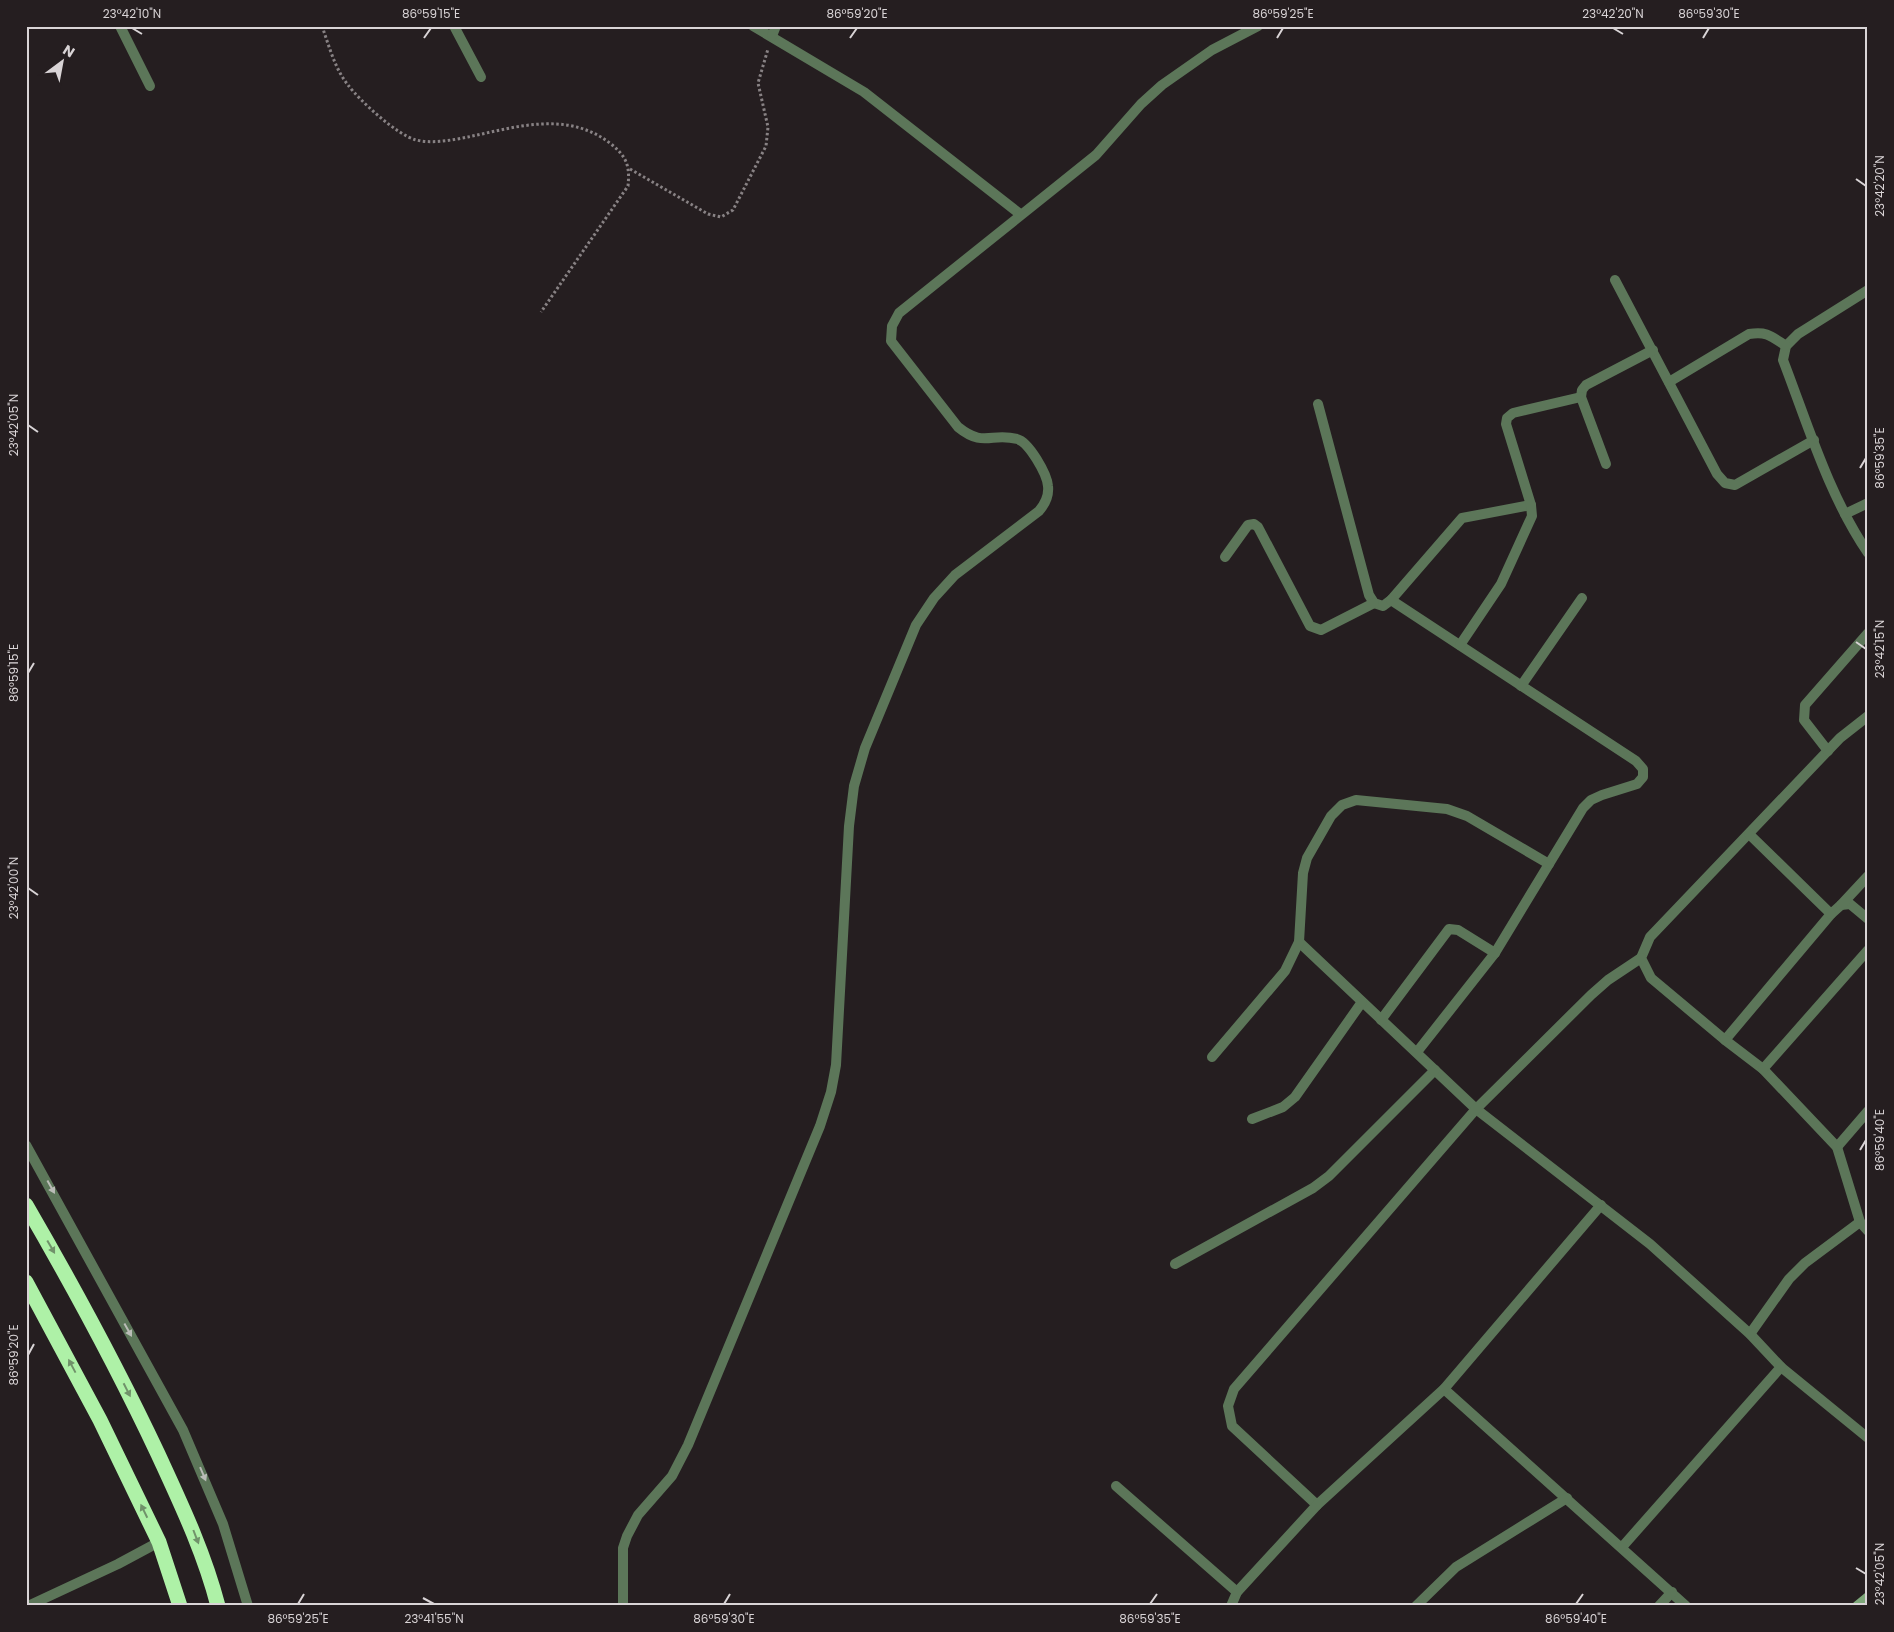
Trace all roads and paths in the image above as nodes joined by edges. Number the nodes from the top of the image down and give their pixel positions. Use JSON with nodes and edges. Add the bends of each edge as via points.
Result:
{"nodes":[{"id":1,"x":120,"y":26,"type":"edge"},
{"id":2,"x":322,"y":26,"type":"edge"},
{"id":3,"x":454,"y":26,"type":"edge"},
{"id":4,"x":753,"y":26,"type":"edge"},
{"id":5,"x":776,"y":26,"type":"edge"},
{"id":6,"x":1258,"y":26,"type":"edge"},
{"id":7,"x":772,"y":36,"type":"junction"},
{"id":8,"x":481,"y":77,"type":"dead end"},
{"id":9,"x":150,"y":86,"type":"dead end"},
{"id":10,"x":630,"y":169,"type":"junction"},
{"id":11,"x":1020,"y":214,"type":"junction"},
{"id":12,"x":1615,"y":280,"type":"dead end"},
{"id":13,"x":1868,"y":290,"type":"edge"},
{"id":14,"x":540,"y":312,"type":"dead end"},
{"id":15,"x":1786,"y":346,"type":"junction"},
{"id":16,"x":1653,"y":350,"type":"junction"},
{"id":17,"x":1669,"y":382,"type":"junction"},
{"id":18,"x":1581,"y":396,"type":"junction"},
{"id":19,"x":1318,"y":404,"type":"dead end"},
{"id":20,"x":1814,"y":440,"type":"junction"},
{"id":21,"x":1606,"y":464,"type":"dead end"},
{"id":22,"x":1868,"y":503,"type":"edge"},
{"id":23,"x":1532,"y":505,"type":"junction"},
{"id":24,"x":1845,"y":514,"type":"junction"},
{"id":25,"x":1868,"y":554,"type":"edge"},
{"id":26,"x":1225,"y":557,"type":"dead end"},
{"id":27,"x":1582,"y":598,"type":"dead end"},
{"id":28,"x":1391,"y":600,"type":"junction"},
{"id":29,"x":1374,"y":603,"type":"junction"},
{"id":30,"x":1868,"y":632,"type":"edge"},
{"id":31,"x":1460,"y":645,"type":"junction"},
{"id":32,"x":1521,"y":686,"type":"junction"},
{"id":33,"x":1868,"y":716,"type":"edge"},
{"id":34,"x":1828,"y":751,"type":"junction"},
{"id":35,"x":1749,"y":834,"type":"junction"},
{"id":36,"x":1549,"y":864,"type":"junction"},
{"id":37,"x":1868,"y":876,"type":"edge"},
{"id":38,"x":1842,"y":905,"type":"junction"},
{"id":39,"x":1831,"y":914,"type":"junction"},
{"id":40,"x":1868,"y":919,"type":"edge"},
{"id":41,"x":1298,"y":942,"type":"junction"},
{"id":42,"x":1868,"y":950,"type":"edge"},
{"id":43,"x":1494,"y":953,"type":"junction"},
{"id":44,"x":1641,"y":958,"type":"junction"},
{"id":45,"x":1362,"y":1002,"type":"junction"},
{"id":46,"x":1381,"y":1020,"type":"junction"},
{"id":47,"x":1725,"y":1040,"type":"junction"},
{"id":48,"x":1417,"y":1052,"type":"junction"},
{"id":49,"x":1212,"y":1057,"type":"dead end"},
{"id":50,"x":1763,"y":1069,"type":"junction"},
{"id":51,"x":1435,"y":1070,"type":"junction"},
{"id":52,"x":1476,"y":1109,"type":"junction"},
{"id":53,"x":1868,"y":1111,"type":"edge"},
{"id":54,"x":1252,"y":1119,"type":"dead end"},
{"id":55,"x":26,"y":1145,"type":"edge"},
{"id":56,"x":1837,"y":1146,"type":"junction"},
{"id":57,"x":26,"y":1205,"type":"edge"},
{"id":58,"x":1600,"y":1205,"type":"junction"},
{"id":59,"x":1860,"y":1222,"type":"junction"},
{"id":60,"x":1868,"y":1231,"type":"edge"},
{"id":61,"x":1175,"y":1264,"type":"dead end"},
{"id":62,"x":26,"y":1282,"type":"edge"},
{"id":63,"x":1750,"y":1334,"type":"junction"},
{"id":64,"x":1781,"y":1367,"type":"junction"},
{"id":65,"x":1444,"y":1388,"type":"junction"},
{"id":66,"x":1868,"y":1438,"type":"edge"},
{"id":67,"x":1116,"y":1486,"type":"dead end"},
{"id":68,"x":1567,"y":1498,"type":"junction"},
{"id":69,"x":1317,"y":1505,"type":"junction"},
{"id":70,"x":159,"y":1542,"type":"junction"},
{"id":71,"x":1623,"y":1546,"type":"junction"},
{"id":72,"x":1237,"y":1592,"type":"junction"},
{"id":73,"x":1672,"y":1592,"type":"junction"},
{"id":74,"x":1868,"y":1597,"type":"edge"},
{"id":75,"x":28,"y":1606,"type":"edge"},
{"id":76,"x":180,"y":1606,"type":"edge"},
{"id":77,"x":218,"y":1606,"type":"edge"},
{"id":78,"x":248,"y":1606,"type":"edge"},
{"id":79,"x":623,"y":1606,"type":"edge"},
{"id":80,"x":1232,"y":1606,"type":"edge"},
{"id":81,"x":1416,"y":1606,"type":"edge"},
{"id":82,"x":1659,"y":1606,"type":"edge"},
{"id":83,"x":1686,"y":1606,"type":"edge"},
{"id":84,"x":1857,"y":1606,"type":"edge"}],
"edges":[{"from":1,"to":9,"type":"street"},
{"from":2,"to":10,"type":"path","via":[[334,60],[348,85],[393,129],[415,140],[445,142],[538,123],[577,126],[604,139],[624,155]]},
{"from":3,"to":8,"type":"street"},
{"from":4,"to":7,"type":"street"},
{"from":5,"to":7,"type":"street"},
{"from":6,"to":11,"type":"street","via":[[1212,50],[1162,84],[1096,155]]},
{"from":7,"to":10,"type":"path","via":[[758,84],[768,127],[766,146],[733,210],[721,217],[708,214]]},
{"from":7,"to":11,"type":"street","via":[[864,92]]},
{"from":10,"to":14,"type":"path","via":[[628,186]]},
{"from":11,"to":79,"type":"street","via":[[899,314],[892,326],[891,340],[958,427],[984,440],[1019,439],[1030,448],[1048,483],[1046,498],[1039,511],[955,575],[934,598],[916,625],[865,748],[854,786],[850,826],[836,1065],[831,1092],[820,1126],[688,1445],[672,1476],[638,1515],[627,1536],[623,1548]]},
{"from":12,"to":16,"type":"street"},
{"from":13,"to":15,"type":"street","via":[[1798,334]]},
{"from":15,"to":17,"type":"street","via":[[1761,332],[1748,334]]},
{"from":15,"to":20,"type":"street","via":[[1783,360]]},
{"from":16,"to":17,"type":"street"},
{"from":16,"to":18,"type":"street","via":[[1586,385]]},
{"from":17,"to":20,"type":"street","via":[[1717,474],[1725,483],[1736,484]]},
{"from":18,"to":21,"type":"street"},
{"from":18,"to":23,"type":"street","via":[[1513,413],[1507,418],[1506,424]]},
{"from":19,"to":29,"type":"street","via":[[1369,595]]},
{"from":20,"to":24,"type":"street"},
{"from":22,"to":24,"type":"street"},
{"from":23,"to":28,"type":"street","via":[[1462,518]]},
{"from":23,"to":31,"type":"street","via":[[1528,527],[1501,584]]},
{"from":24,"to":25,"type":"street"},
{"from":26,"to":29,"type":"street","via":[[1248,525],[1258,527],[1310,626],[1316,630]]},
{"from":27,"to":32,"type":"street"},
{"from":28,"to":29,"type":"street","via":[[1383,606]]},
{"from":28,"to":31,"type":"street"},
{"from":30,"to":34,"type":"street","via":[[1805,706],[1804,720]]},
{"from":31,"to":32,"type":"street"},
{"from":32,"to":36,"type":"street","via":[[1636,761],[1643,769],[1643,777],[1637,784],[1591,800],[1583,808]]},
{"from":33,"to":34,"type":"street"},
{"from":34,"to":35,"type":"street"},
{"from":35,"to":39,"type":"street"},
{"from":35,"to":44,"type":"street","via":[[1650,937]]},
{"from":36,"to":41,"type":"street","via":[[1448,809],[1356,800],[1342,805],[1331,816],[1307,858]]},
{"from":36,"to":43,"type":"street"},
{"from":37,"to":38,"type":"street"},
{"from":38,"to":39,"type":"street"},
{"from":38,"to":40,"type":"street","via":[[1850,904]]},
{"from":39,"to":47,"type":"street"},
{"from":41,"to":45,"type":"street"},
{"from":41,"to":49,"type":"street","via":[[1285,972]]},
{"from":42,"to":50,"type":"street"},
{"from":43,"to":46,"type":"street","via":[[1458,930],[1449,929]]},
{"from":43,"to":48,"type":"street"},
{"from":44,"to":47,"type":"street","via":[[1651,978]]},
{"from":44,"to":52,"type":"street","via":[[1591,995]]},
{"from":45,"to":46,"type":"street"},
{"from":45,"to":54,"type":"street","via":[[1295,1098],[1284,1107]]},
{"from":46,"to":48,"type":"street"},
{"from":47,"to":50,"type":"street"},
{"from":48,"to":51,"type":"street"},
{"from":50,"to":56,"type":"street"},
{"from":51,"to":52,"type":"street"},
{"from":51,"to":61,"type":"street","via":[[1329,1176]]},
{"from":52,"to":58,"type":"street"},
{"from":52,"to":69,"type":"street","via":[[1234,1389],[1228,1406],[1232,1426]]},
{"from":53,"to":56,"type":"street"},
{"from":55,"to":78,"type":"street","one_way":true,"via":[[183,1430],[222,1524]]},
{"from":56,"to":59,"type":"street"},
{"from":57,"to":77,"type":"highway","one_way":true,"via":[[144,1424],[196,1536]]},
{"from":58,"to":63,"type":"street","via":[[1650,1244]]},
{"from":58,"to":65,"type":"street"},
{"from":59,"to":60,"type":"street"},
{"from":59,"to":63,"type":"street","via":[[1789,1279]]},
{"from":70,"to":62,"type":"highway","one_way":true,"via":[[100,1420]]},
{"from":63,"to":64,"type":"street"},
{"from":64,"to":66,"type":"street"},
{"from":64,"to":71,"type":"street"},
{"from":65,"to":68,"type":"street"},
{"from":65,"to":69,"type":"street"},
{"from":67,"to":72,"type":"street"},
{"from":68,"to":71,"type":"street"},
{"from":68,"to":81,"type":"street","via":[[1456,1567]]},
{"from":69,"to":72,"type":"street"},
{"from":70,"to":75,"type":"street"},
{"from":70,"to":76,"type":"highway"},
{"from":71,"to":73,"type":"street"},
{"from":72,"to":80,"type":"street"},
{"from":73,"to":82,"type":"street"},
{"from":73,"to":83,"type":"street"},
{"from":74,"to":84,"type":"street"}]}
